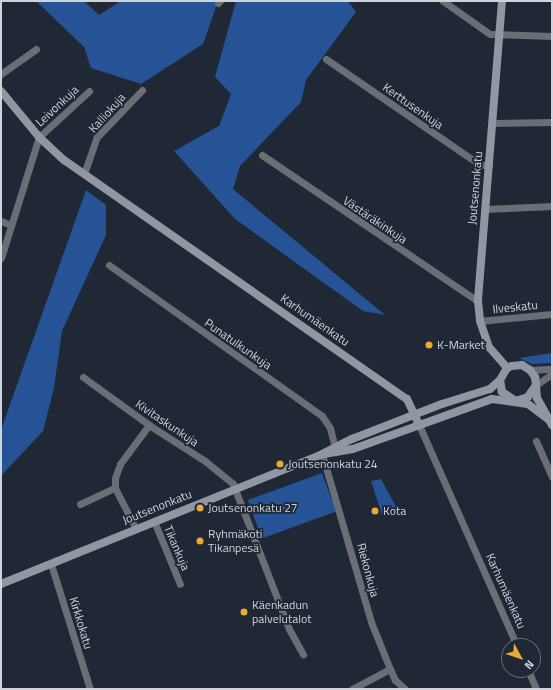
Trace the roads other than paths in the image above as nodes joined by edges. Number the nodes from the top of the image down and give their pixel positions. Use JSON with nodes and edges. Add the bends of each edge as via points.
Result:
{"nodes":[{"id":1,"x":443,"y":1,"type":"edge"},
{"id":2,"x":502,"y":1,"type":"edge"},
{"id":3,"x":499,"y":36,"type":"junction"},
{"id":4,"x":552,"y":36,"type":"edge"},
{"id":5,"x":36,"y":49,"type":"dead end"},
{"id":6,"x":326,"y":59,"type":"dead end"},
{"id":7,"x":1,"y":74,"type":"edge"},
{"id":8,"x":142,"y":90,"type":"dead end"},
{"id":9,"x":1,"y":91,"type":"edge"},
{"id":10,"x":89,"y":91,"type":"dead end"},
{"id":11,"x":552,"y":122,"type":"edge"},
{"id":12,"x":492,"y":123,"type":"junction"},
{"id":13,"x":39,"y":137,"type":"junction"},
{"id":14,"x":262,"y":155,"type":"dead end"},
{"id":15,"x":489,"y":165,"type":"junction"},
{"id":16,"x":84,"y":174,"type":"junction"},
{"id":17,"x":552,"y":206,"type":"edge"},
{"id":18,"x":485,"y":209,"type":"junction"},
{"id":19,"x":1,"y":221,"type":"edge"},
{"id":20,"x":11,"y":225,"type":"junction"},
{"id":21,"x":1,"y":258,"type":"edge"},
{"id":22,"x":109,"y":266,"type":"dead end"},
{"id":23,"x":478,"y":301,"type":"junction"},
{"id":24,"x":552,"y":314,"type":"edge"},
{"id":25,"x":480,"y":321,"type":"junction"},
{"id":26,"x":507,"y":368,"type":"junction"},
{"id":27,"x":552,"y":369,"type":"edge"},
{"id":28,"x":530,"y":370,"type":"junction"},
{"id":29,"x":552,"y":374,"type":"edge"},
{"id":30,"x":83,"y":377,"type":"dead end"},
{"id":31,"x":500,"y":380,"type":"junction"},
{"id":32,"x":536,"y":385,"type":"junction"},
{"id":33,"x":516,"y":401,"type":"junction"},
{"id":34,"x":416,"y":415,"type":"junction"},
{"id":35,"x":550,"y":422,"type":"edge"},
{"id":36,"x":148,"y":425,"type":"junction"},
{"id":37,"x":420,"y":425,"type":"junction"},
{"id":38,"x":536,"y":441,"type":"dead end"},
{"id":39,"x":336,"y":450,"type":"junction"},
{"id":40,"x":322,"y":454,"type":"junction"},
{"id":41,"x":552,"y":478,"type":"edge"},
{"id":42,"x":115,"y":488,"type":"junction"},
{"id":43,"x":237,"y":488,"type":"junction"},
{"id":44,"x":80,"y":504,"type":"dead end"},
{"id":45,"x":154,"y":521,"type":"junction"},
{"id":46,"x":136,"y":529,"type":"junction"},
{"id":47,"x":51,"y":564,"type":"junction"},
{"id":48,"x":1,"y":584,"type":"edge"},
{"id":49,"x":180,"y":584,"type":"dead end"},
{"id":50,"x":513,"y":638,"type":"edge"},
{"id":51,"x":303,"y":654,"type":"dead end"},
{"id":52,"x":390,"y":669,"type":"junction"},
{"id":53,"x":531,"y":678,"type":"edge"},
{"id":54,"x":90,"y":689,"type":"edge"},
{"id":55,"x":352,"y":689,"type":"edge"},
{"id":56,"x":404,"y":689,"type":"edge"},
{"id":57,"x":536,"y":689,"type":"edge"}],
"edges":[{"from":1,"to":3,"type":"street","via":[[490,34]]},
{"from":2,"to":3,"type":"main road","name":"Joutsenonkatu"},
{"from":3,"to":4,"type":"street"},
{"from":3,"to":12,"type":"main road","name":"Joutsenonkatu"},
{"from":5,"to":7,"type":"street"},
{"from":6,"to":15,"type":"street","name":"Kerttusenkuja","via":[[480,165]]},
{"from":8,"to":16,"type":"street","name":"Kalliokuja","via":[[97,138]]},
{"from":9,"to":13,"type":"main road","name":"Karhumäenkatu"},
{"from":10,"to":13,"type":"street","name":"Leivonkuja"},
{"from":11,"to":12,"type":"street"},
{"from":12,"to":15,"type":"main road","name":"Joutsenonkatu"},
{"from":13,"to":16,"type":"main road","name":"Karhumäenkatu"},
{"from":13,"to":20,"type":"street"},
{"from":14,"to":23,"type":"street","name":"Västäräkinkuja"},
{"from":15,"to":18,"type":"main road","name":"Joutsenonkatu"},
{"from":16,"to":34,"type":"main road","name":"Karhumäenkatu","via":[[407,399]]},
{"from":17,"to":18,"type":"street"},
{"from":18,"to":23,"type":"main road","name":"Joutsenonkatu"},
{"from":19,"to":20,"type":"street"},
{"from":20,"to":21,"type":"street"},
{"from":22,"to":39,"type":"street","name":"Punatulkunkuja","via":[[322,416],[330,428]]},
{"from":23,"to":25,"type":"main road","name":"Joutsenonkatu"},
{"from":24,"to":25,"type":"street","name":"Ilveskatu"},
{"from":25,"to":26,"type":"main road","name":"Joutsenonkatu","via":[[490,347]]},
{"from":26,"to":28,"type":"main road","via":[[517,365]]},
{"from":26,"to":31,"type":"main road"},
{"from":27,"to":28,"type":"street"},
{"from":28,"to":32,"type":"main road","via":[[535,377]]},
{"from":29,"to":32,"type":"street"},
{"from":30,"to":36,"type":"street","name":"Kivitaskunkuja"},
{"from":31,"to":33,"type":"main road","via":[[502,392]]},
{"from":31,"to":34,"type":"main road","name":"Joutsenonkatu","via":[[490,390]]},
{"from":32,"to":33,"type":"main road","via":[[528,397]]},
{"from":32,"to":35,"type":"main road","via":[[537,398]]},
{"from":33,"to":35,"type":"main road","via":[[528,404]]},
{"from":33,"to":37,"type":"main road","name":"Joutsenonkatu","via":[[492,399]]},
{"from":34,"to":37,"type":"main road","name":"Karhumäenkatu"},
{"from":34,"to":39,"type":"main road","name":"Joutsenonkatu"},
{"from":36,"to":42,"type":"street","via":[[120,464]]},
{"from":36,"to":43,"type":"street","name":"Kivitaskunkuja","via":[[205,461]]},
{"from":37,"to":39,"type":"main road","name":"Joutsenonkatu"},
{"from":37,"to":50,"type":"street","name":"Karhumäenkatu"},
{"from":38,"to":41,"type":"street"},
{"from":39,"to":40,"type":"main road","name":"Joutsenonkatu"},
{"from":40,"to":43,"type":"main road","name":"Joutsenonkatu"},
{"from":40,"to":52,"type":"street","name":"Riekonkuja","via":[[371,622]]},
{"from":42,"to":44,"type":"street"},
{"from":42,"to":46,"type":"street"},
{"from":43,"to":45,"type":"main road","name":"Joutsenonkatu"},
{"from":43,"to":51,"type":"street","via":[[289,629]]},
{"from":45,"to":46,"type":"main road","name":"Joutsenonkatu"},
{"from":45,"to":49,"type":"street","name":"Tikankuja"},
{"from":46,"to":47,"type":"main road","name":"Joutsenonkatu"},
{"from":47,"to":48,"type":"main road","name":"Joutsenonkatu"},
{"from":47,"to":54,"type":"street","name":"Kirkkokatu"},
{"from":52,"to":55,"type":"street"},
{"from":52,"to":56,"type":"street","name":"Riekonkuja"},
{"from":53,"to":57,"type":"street"}]}
